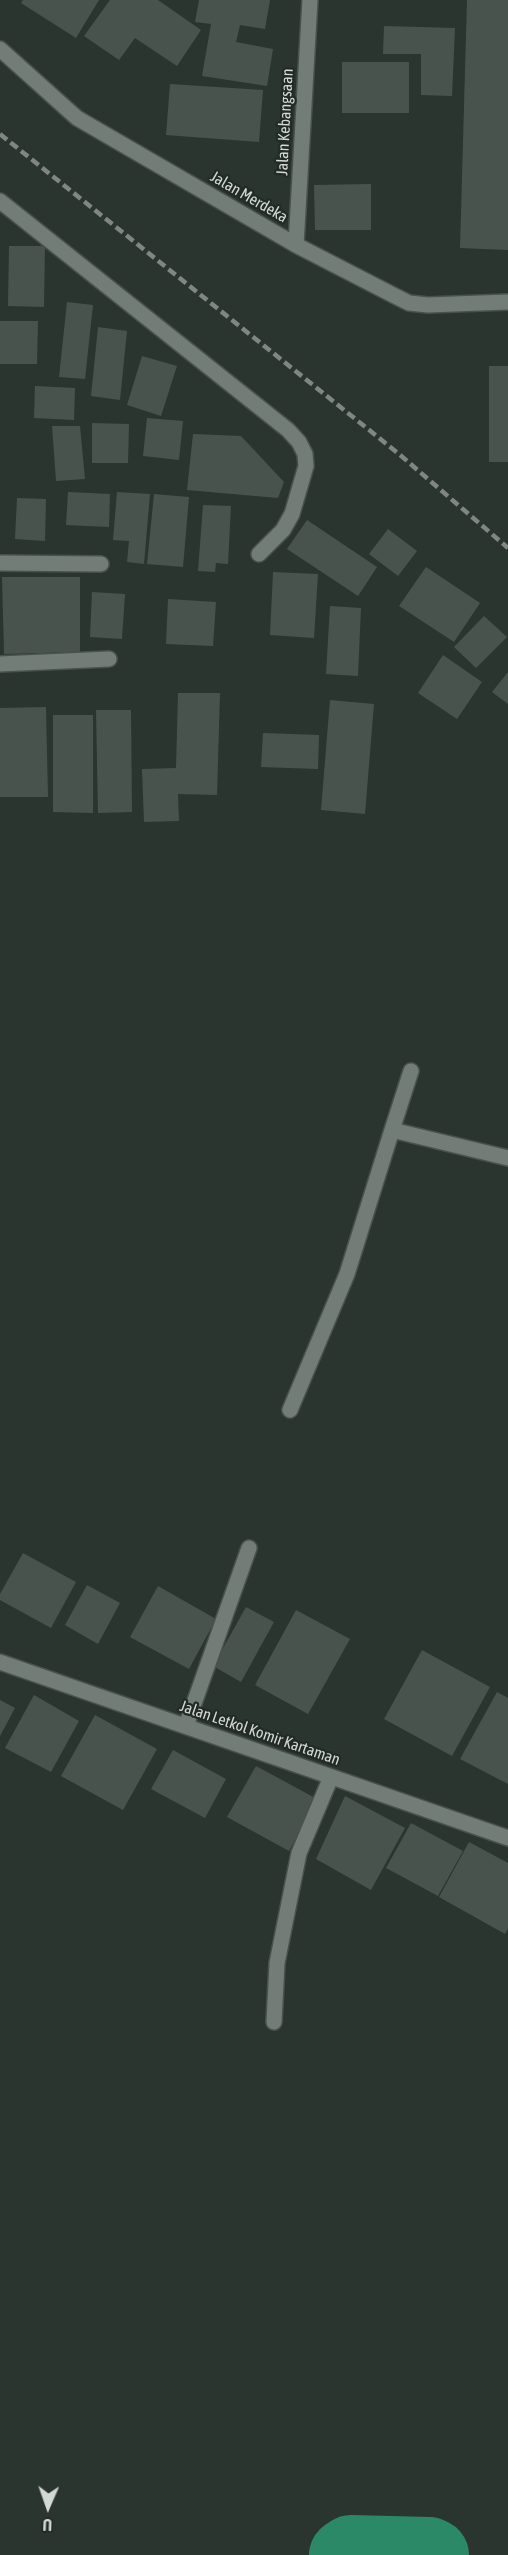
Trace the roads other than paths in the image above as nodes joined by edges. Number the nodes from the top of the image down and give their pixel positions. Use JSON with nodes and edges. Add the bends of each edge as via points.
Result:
{"nodes":[{"id":1,"x":310,"y":0,"type":"edge"},
{"id":2,"x":0,"y":49,"type":"edge"},
{"id":3,"x":0,"y":201,"type":"edge"},
{"id":4,"x":296,"y":245,"type":"junction"},
{"id":5,"x":508,"y":302,"type":"edge"},
{"id":6,"x":259,"y":554,"type":"dead end"},
{"id":7,"x":0,"y":563,"type":"edge"},
{"id":8,"x":101,"y":564,"type":"dead end"},
{"id":9,"x":108,"y":659,"type":"dead end"},
{"id":10,"x":0,"y":664,"type":"edge"},
{"id":11,"x":411,"y":1071,"type":"dead end"},
{"id":12,"x":392,"y":1130,"type":"junction"},
{"id":13,"x":508,"y":1158,"type":"edge"},
{"id":14,"x":290,"y":1410,"type":"dead end"},
{"id":15,"x":249,"y":1548,"type":"dead end"},
{"id":16,"x":0,"y":1662,"type":"edge"},
{"id":17,"x":186,"y":1726,"type":"junction"},
{"id":18,"x":331,"y":1777,"type":"junction"},
{"id":19,"x":508,"y":1838,"type":"edge"},
{"id":20,"x":274,"y":2022,"type":"dead end"}],
"edges":[{"from":1,"to":4,"type":"street","name":"Jalan Kebangsaan"},
{"from":2,"to":4,"type":"street","name":"Jalan Merdeka","via":[[77,118]]},
{"from":3,"to":6,"type":"street","via":[[299,442],[306,466],[292,514],[283,530]]},
{"from":4,"to":5,"type":"street","name":"Jalan Merdeka","via":[[410,303]]},
{"from":7,"to":8,"type":"street"},
{"from":9,"to":10,"type":"street"},
{"from":11,"to":12,"type":"street"},
{"from":12,"to":13,"type":"street"},
{"from":12,"to":14,"type":"street","via":[[347,1274]]},
{"from":15,"to":17,"type":"street"},
{"from":16,"to":17,"type":"street","name":"Jalan Letkol Komir Kartaman"},
{"from":17,"to":18,"type":"street","name":"Jalan Letkol Komir Kartaman"},
{"from":18,"to":19,"type":"street","name":"Jalan Letkol Komir Kartaman"},
{"from":18,"to":20,"type":"street","via":[[299,1853],[277,1963]]}]}
